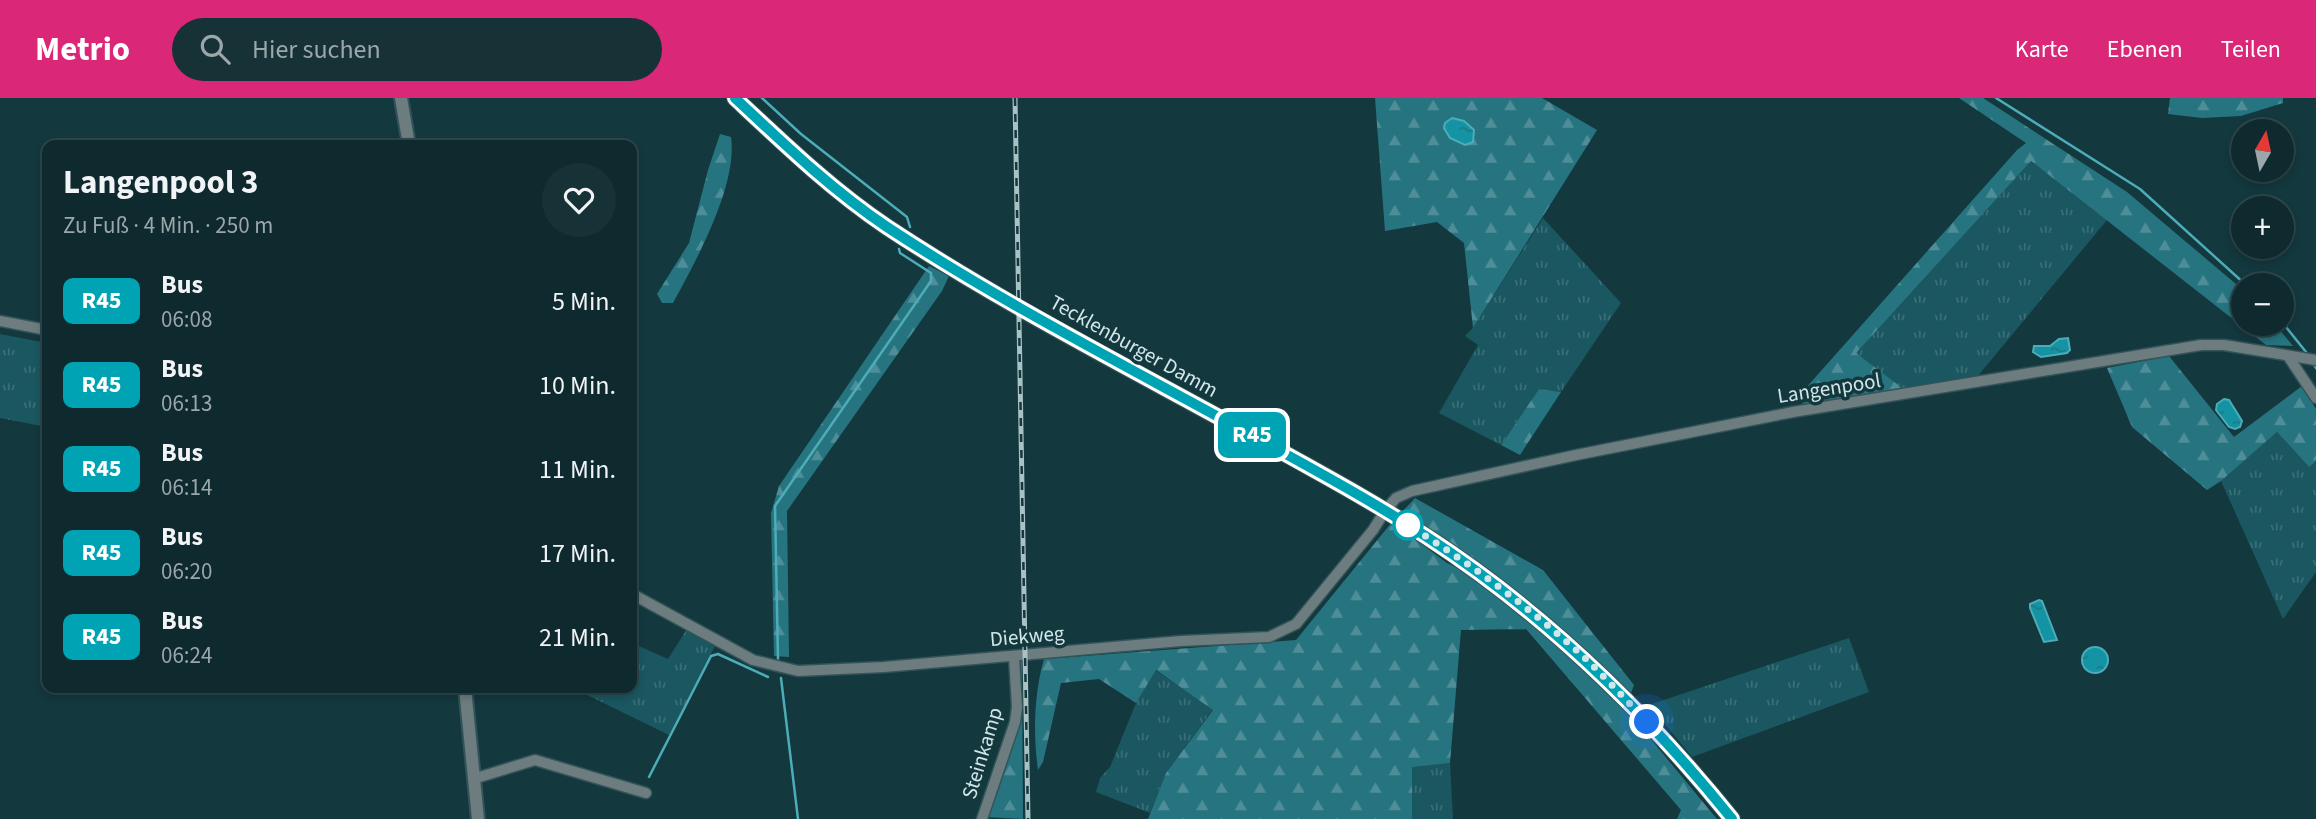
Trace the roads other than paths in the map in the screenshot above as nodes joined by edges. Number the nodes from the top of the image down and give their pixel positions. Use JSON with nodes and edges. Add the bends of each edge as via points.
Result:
{"nodes":[{"id":1,"x":401,"y":98,"type":"edge"},
{"id":2,"x":735,"y":98,"type":"edge"},
{"id":3,"x":408,"y":140,"type":"edge"},
{"id":4,"x":0,"y":321,"type":"edge"},
{"id":5,"x":42,"y":329,"type":"edge"},
{"id":6,"x":2288,"y":356,"type":"junction"},
{"id":7,"x":2316,"y":360,"type":"edge"},
{"id":8,"x":2316,"y":398,"type":"edge"},
{"id":9,"x":1385,"y":511,"type":"junction"},
{"id":10,"x":637,"y":597,"type":"edge"},
{"id":11,"x":1014,"y":657,"type":"junction"},
{"id":12,"x":465,"y":693,"type":"edge"},
{"id":13,"x":473,"y":779,"type":"junction"},
{"id":14,"x":646,"y":793,"type":"dead end"},
{"id":15,"x":478,"y":819,"type":"edge"},
{"id":16,"x":982,"y":819,"type":"edge"},
{"id":17,"x":1732,"y":819,"type":"edge"}],
"edges":[{"from":1,"to":3,"type":"street"},
{"from":2,"to":9,"type":"main road","name":"Tecklenburger Damm","via":[[795,155],[886,226],[965,276]]},
{"from":4,"to":5,"type":"street"},
{"from":6,"to":7,"type":"street","name":"Langenpool"},
{"from":6,"to":8,"type":"street"},
{"from":6,"to":9,"type":"street","name":"Langenpool","via":[[2201,345],[1793,412],[1412,491],[1396,498]]},
{"from":9,"to":11,"type":"street","name":"Diekweg","via":[[1308,612],[1296,624],[1269,637]]},
{"from":9,"to":17,"type":"main road","name":"Tecklenburger Damm","via":[[1488,579],[1584,658]]},
{"from":10,"to":11,"type":"street","name":"Diekweg","via":[[752,660],[798,671]]},
{"from":11,"to":16,"type":"street","name":"Steinkamp","via":[[1015,722]]},
{"from":12,"to":13,"type":"street"},
{"from":13,"to":14,"type":"street","via":[[535,760]]},
{"from":13,"to":15,"type":"street"}]}
